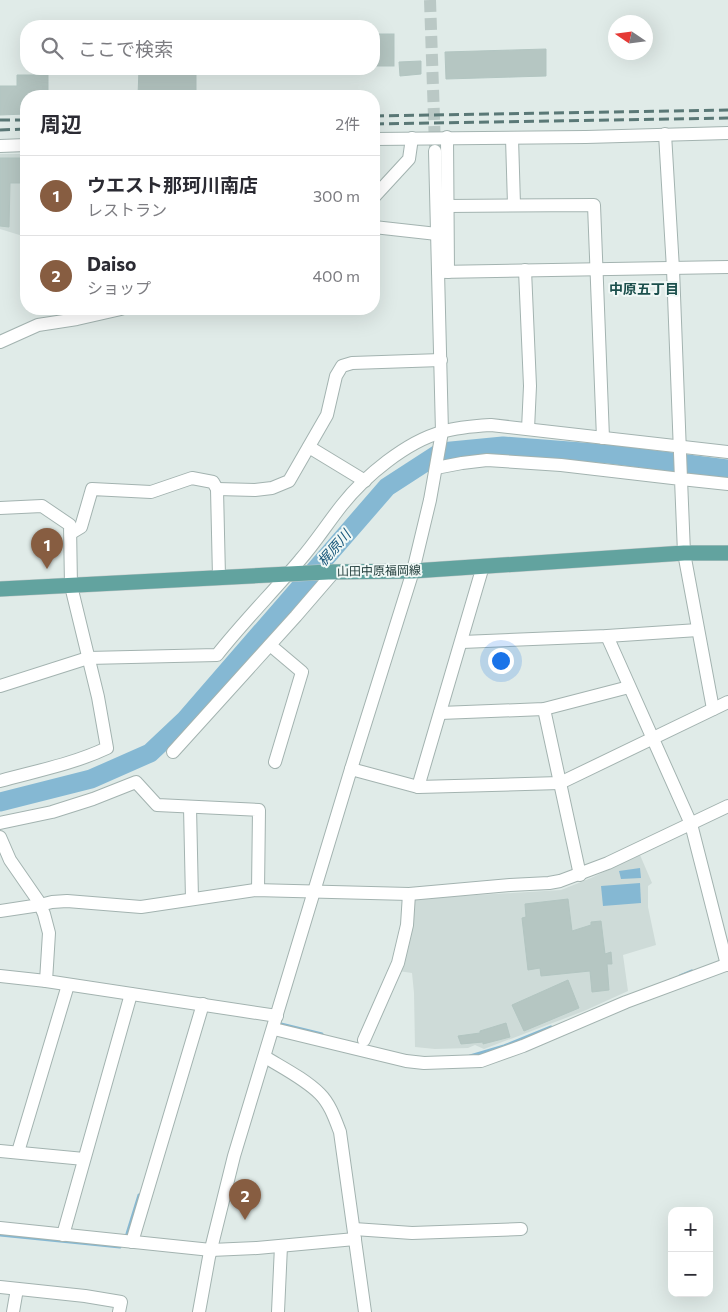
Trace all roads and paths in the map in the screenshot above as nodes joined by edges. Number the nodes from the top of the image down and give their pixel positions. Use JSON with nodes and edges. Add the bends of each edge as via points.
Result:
{"nodes":[{"id":1,"x":728,"y":133,"type":"edge"},
{"id":2,"x":665,"y":134,"type":"junction"},
{"id":3,"x":412,"y":138,"type":"junction"},
{"id":4,"x":447,"y":138,"type":"junction"},
{"id":5,"x":512,"y":138,"type":"junction"},
{"id":6,"x":380,"y":139,"type":"edge"},
{"id":7,"x":20,"y":145,"type":"edge"},
{"id":8,"x":0,"y":146,"type":"edge"},
{"id":9,"x":435,"y":150,"type":"tunnel mouth"},
{"id":10,"x":380,"y":190,"type":"edge"},
{"id":11,"x":514,"y":205,"type":"junction"},
{"id":12,"x":448,"y":206,"type":"junction"},
{"id":13,"x":380,"y":228,"type":"edge"},
{"id":14,"x":437,"y":234,"type":"junction"},
{"id":15,"x":728,"y":267,"type":"edge"},
{"id":16,"x":597,"y":269,"type":"junction"},
{"id":17,"x":673,"y":269,"type":"junction"},
{"id":18,"x":526,"y":270,"type":"junction"},
{"id":19,"x":443,"y":272,"type":"junction"},
{"id":20,"x":95,"y":315,"type":"edge"},
{"id":21,"x":0,"y":342,"type":"edge"},
{"id":22,"x":441,"y":360,"type":"junction"},
{"id":23,"x":528,"y":429,"type":"junction"},
{"id":24,"x":441,"y":434,"type":"junction"},
{"id":25,"x":603,"y":438,"type":"junction"},
{"id":26,"x":309,"y":447,"type":"junction"},
{"id":27,"x":680,"y":447,"type":"junction"},
{"id":28,"x":728,"y":452,"type":"edge"},
{"id":29,"x":437,"y":466,"type":"junction"},
{"id":30,"x":681,"y":479,"type":"junction"},
{"id":31,"x":364,"y":481,"type":"junction"},
{"id":32,"x":728,"y":484,"type":"edge"},
{"id":33,"x":217,"y":489,"type":"junction"},
{"id":34,"x":0,"y":508,"type":"edge"},
{"id":35,"x":71,"y":533,"type":"junction"},
{"id":36,"x":684,"y":553,"type":"junction"},
{"id":37,"x":728,"y":553,"type":"edge"},
{"id":38,"x":483,"y":566,"type":"junction"},
{"id":39,"x":413,"y":571,"type":"junction"},
{"id":40,"x":331,"y":572,"type":"junction"},
{"id":41,"x":294,"y":574,"type":"junction"},
{"id":42,"x":219,"y":577,"type":"junction"},
{"id":43,"x":71,"y":586,"type":"junction"},
{"id":44,"x":0,"y":589,"type":"edge"},
{"id":45,"x":698,"y":630,"type":"junction"},
{"id":46,"x":607,"y":636,"type":"junction"},
{"id":47,"x":462,"y":642,"type":"junction"},
{"id":48,"x":270,"y":645,"type":"junction"},
{"id":49,"x":88,"y":658,"type":"junction"},
{"id":50,"x":0,"y":686,"type":"edge"},
{"id":51,"x":629,"y":687,"type":"junction"},
{"id":52,"x":728,"y":702,"type":"edge"},
{"id":53,"x":544,"y":709,"type":"junction"},
{"id":54,"x":713,"y":709,"type":"junction"},
{"id":55,"x":440,"y":713,"type":"junction"},
{"id":56,"x":653,"y":738,"type":"junction"},
{"id":57,"x":173,"y":752,"type":"dead end"},
{"id":58,"x":275,"y":762,"type":"dead end"},
{"id":59,"x":351,"y":769,"type":"junction"},
{"id":60,"x":0,"y":781,"type":"edge"},
{"id":61,"x":560,"y":783,"type":"junction"},
{"id":62,"x":418,"y":787,"type":"junction"},
{"id":63,"x":728,"y":806,"type":"edge"},
{"id":64,"x":190,"y":807,"type":"junction"},
{"id":65,"x":0,"y":823,"type":"edge"},
{"id":66,"x":691,"y":824,"type":"junction"},
{"id":67,"x":0,"y":837,"type":"edge"},
{"id":68,"x":580,"y":874,"type":"junction"},
{"id":69,"x":258,"y":890,"type":"junction"},
{"id":70,"x":315,"y":892,"type":"junction"},
{"id":71,"x":409,"y":894,"type":"junction"},
{"id":72,"x":192,"y":899,"type":"junction"},
{"id":73,"x":40,"y":905,"type":"junction"},
{"id":74,"x":0,"y":911,"type":"edge"},
{"id":75,"x":728,"y":964,"type":"edge"},
{"id":76,"x":0,"y":976,"type":"edge"},
{"id":77,"x":46,"y":981,"type":"junction"},
{"id":78,"x":68,"y":985,"type":"junction"},
{"id":79,"x":131,"y":994,"type":"junction"},
{"id":80,"x":203,"y":1004,"type":"junction"},
{"id":81,"x":277,"y":1016,"type":"junction"},
{"id":82,"x":274,"y":1029,"type":"junction"},
{"id":83,"x":364,"y":1040,"type":"dead end"},
{"id":84,"x":265,"y":1057,"type":"junction"},
{"id":85,"x":0,"y":1151,"type":"edge"},
{"id":86,"x":18,"y":1152,"type":"junction"},
{"id":87,"x":84,"y":1159,"type":"junction"},
{"id":88,"x":0,"y":1228,"type":"edge"},
{"id":89,"x":521,"y":1229,"type":"dead end"},
{"id":90,"x":354,"y":1234,"type":"junction"},
{"id":91,"x":63,"y":1235,"type":"junction"},
{"id":92,"x":132,"y":1242,"type":"junction"},
{"id":93,"x":281,"y":1246,"type":"junction"},
{"id":94,"x":211,"y":1250,"type":"junction"},
{"id":95,"x":0,"y":1287,"type":"edge"},
{"id":96,"x":17,"y":1289,"type":"junction"},
{"id":97,"x":13,"y":1312,"type":"edge"},
{"id":98,"x":119,"y":1312,"type":"edge"},
{"id":99,"x":200,"y":1312,"type":"edge"},
{"id":100,"x":278,"y":1312,"type":"edge"},
{"id":101,"x":365,"y":1312,"type":"edge"}],
"edges":[{"from":1,"to":2,"type":"street"},
{"from":2,"to":5,"type":"street"},
{"from":2,"to":17,"type":"street"},
{"from":3,"to":4,"type":"street"},
{"from":3,"to":6,"type":"street"},
{"from":3,"to":10,"type":"street","via":[[409,159]]},
{"from":4,"to":5,"type":"street"},
{"from":4,"to":12,"type":"street"},
{"from":5,"to":11,"type":"street"},
{"from":7,"to":8,"type":"street"},
{"from":9,"to":14,"type":"street"},
{"from":11,"to":12,"type":"street"},
{"from":11,"to":16,"type":"street","via":[[594,205]]},
{"from":12,"to":19,"type":"street"},
{"from":13,"to":14,"type":"street"},
{"from":14,"to":19,"type":"street"},
{"from":15,"to":17,"type":"street"},
{"from":16,"to":17,"type":"street"},
{"from":16,"to":18,"type":"street"},
{"from":16,"to":25,"type":"street"},
{"from":17,"to":27,"type":"street"},
{"from":18,"to":19,"type":"street"},
{"from":18,"to":23,"type":"street","via":[[530,386]]},
{"from":19,"to":22,"type":"street"},
{"from":20,"to":21,"type":"street","via":[[38,325]]},
{"from":22,"to":24,"type":"street"},
{"from":22,"to":26,"type":"street","via":[[342,366],[336,376],[327,416]]},
{"from":23,"to":24,"type":"street","via":[[491,425]]},
{"from":23,"to":25,"type":"street"},
{"from":24,"to":29,"type":"street"},
{"from":24,"to":31,"type":"street","via":[[409,447]]},
{"from":25,"to":27,"type":"street"},
{"from":26,"to":31,"type":"street"},
{"from":26,"to":33,"type":"street","via":[[289,482],[255,490]]},
{"from":27,"to":28,"type":"street"},
{"from":27,"to":30,"type":"street"},
{"from":29,"to":30,"type":"street","via":[[487,460]]},
{"from":29,"to":39,"type":"street"},
{"from":30,"to":32,"type":"street"},
{"from":30,"to":36,"type":"street"},
{"from":31,"to":41,"type":"street","via":[[343,504]]},
{"from":33,"to":35,"type":"street","via":[[213,482],[192,478],[151,492],[92,489],[81,526]]},
{"from":33,"to":42,"type":"street"},
{"from":34,"to":35,"type":"street","via":[[42,506],[70,525]]},
{"from":35,"to":43,"type":"street"},
{"from":36,"to":37,"type":"main road","name":"山田中原福岡線"},
{"from":36,"to":38,"type":"main road","name":"山田中原福岡線"},
{"from":36,"to":45,"type":"street"},
{"from":38,"to":39,"type":"main road","name":"山田中原福岡線"},
{"from":38,"to":47,"type":"street"},
{"from":39,"to":40,"type":"main road","name":"山田中原福岡線"},
{"from":39,"to":59,"type":"street"},
{"from":40,"to":41,"type":"main road","name":"山田中原福岡線"},
{"from":40,"to":48,"type":"street"},
{"from":41,"to":42,"type":"main road","name":"山田中原福岡線"},
{"from":41,"to":49,"type":"street","via":[[217,655]]},
{"from":42,"to":43,"type":"main road","name":"山田中原福岡線"},
{"from":43,"to":44,"type":"main road","name":"山田中原福岡線"},
{"from":43,"to":49,"type":"street"},
{"from":45,"to":46,"type":"street"},
{"from":45,"to":54,"type":"street"},
{"from":46,"to":47,"type":"street"},
{"from":46,"to":51,"type":"street"},
{"from":47,"to":55,"type":"street"},
{"from":48,"to":57,"type":"street"},
{"from":48,"to":58,"type":"street","via":[[302,672]]},
{"from":49,"to":50,"type":"street"},
{"from":49,"to":60,"type":"street","via":[[107,748],[91,756]]},
{"from":51,"to":53,"type":"street"},
{"from":51,"to":56,"type":"street"},
{"from":52,"to":54,"type":"street"},
{"from":53,"to":55,"type":"street"},
{"from":53,"to":61,"type":"street"},
{"from":54,"to":56,"type":"street"},
{"from":55,"to":62,"type":"street"},
{"from":56,"to":61,"type":"street"},
{"from":56,"to":66,"type":"street"},
{"from":59,"to":62,"type":"street"},
{"from":59,"to":70,"type":"street"},
{"from":61,"to":62,"type":"street"},
{"from":61,"to":68,"type":"street"},
{"from":63,"to":66,"type":"street"},
{"from":64,"to":65,"type":"street","via":[[157,805],[136,782],[52,812]]},
{"from":64,"to":69,"type":"street","via":[[259,810]]},
{"from":64,"to":72,"type":"street"},
{"from":66,"to":68,"type":"street"},
{"from":66,"to":75,"type":"street"},
{"from":67,"to":73,"type":"street","via":[[10,860]]},
{"from":68,"to":71,"type":"street","via":[[548,883]]},
{"from":69,"to":70,"type":"street"},
{"from":69,"to":72,"type":"street"},
{"from":70,"to":71,"type":"street"},
{"from":70,"to":81,"type":"street"},
{"from":71,"to":83,"type":"street","via":[[407,925],[398,963]]},
{"from":72,"to":73,"type":"street","via":[[140,907],[67,901]]},
{"from":73,"to":74,"type":"street"},
{"from":73,"to":77,"type":"street","via":[[49,933]]},
{"from":75,"to":82,"type":"street","via":[[481,1061],[406,1061]]},
{"from":76,"to":77,"type":"street"},
{"from":77,"to":78,"type":"street"},
{"from":78,"to":79,"type":"street"},
{"from":78,"to":86,"type":"street"},
{"from":79,"to":80,"type":"street"},
{"from":79,"to":87,"type":"street"},
{"from":80,"to":81,"type":"street"},
{"from":80,"to":92,"type":"street"},
{"from":81,"to":82,"type":"street"},
{"from":82,"to":84,"type":"street"},
{"from":84,"to":90,"type":"street","via":[[320,1095],[334,1115],[340,1132]]},
{"from":84,"to":94,"type":"street","via":[[234,1156]]},
{"from":85,"to":86,"type":"street"},
{"from":86,"to":87,"type":"street"},
{"from":87,"to":91,"type":"street"},
{"from":88,"to":91,"type":"street"},
{"from":89,"to":90,"type":"street"},
{"from":90,"to":93,"type":"street"},
{"from":90,"to":101,"type":"street"},
{"from":91,"to":92,"type":"street"},
{"from":92,"to":94,"type":"street"},
{"from":93,"to":94,"type":"street"},
{"from":93,"to":100,"type":"street"},
{"from":94,"to":99,"type":"street"},
{"from":95,"to":96,"type":"street"},
{"from":96,"to":97,"type":"street"},
{"from":96,"to":98,"type":"street","via":[[121,1302]]}]}
